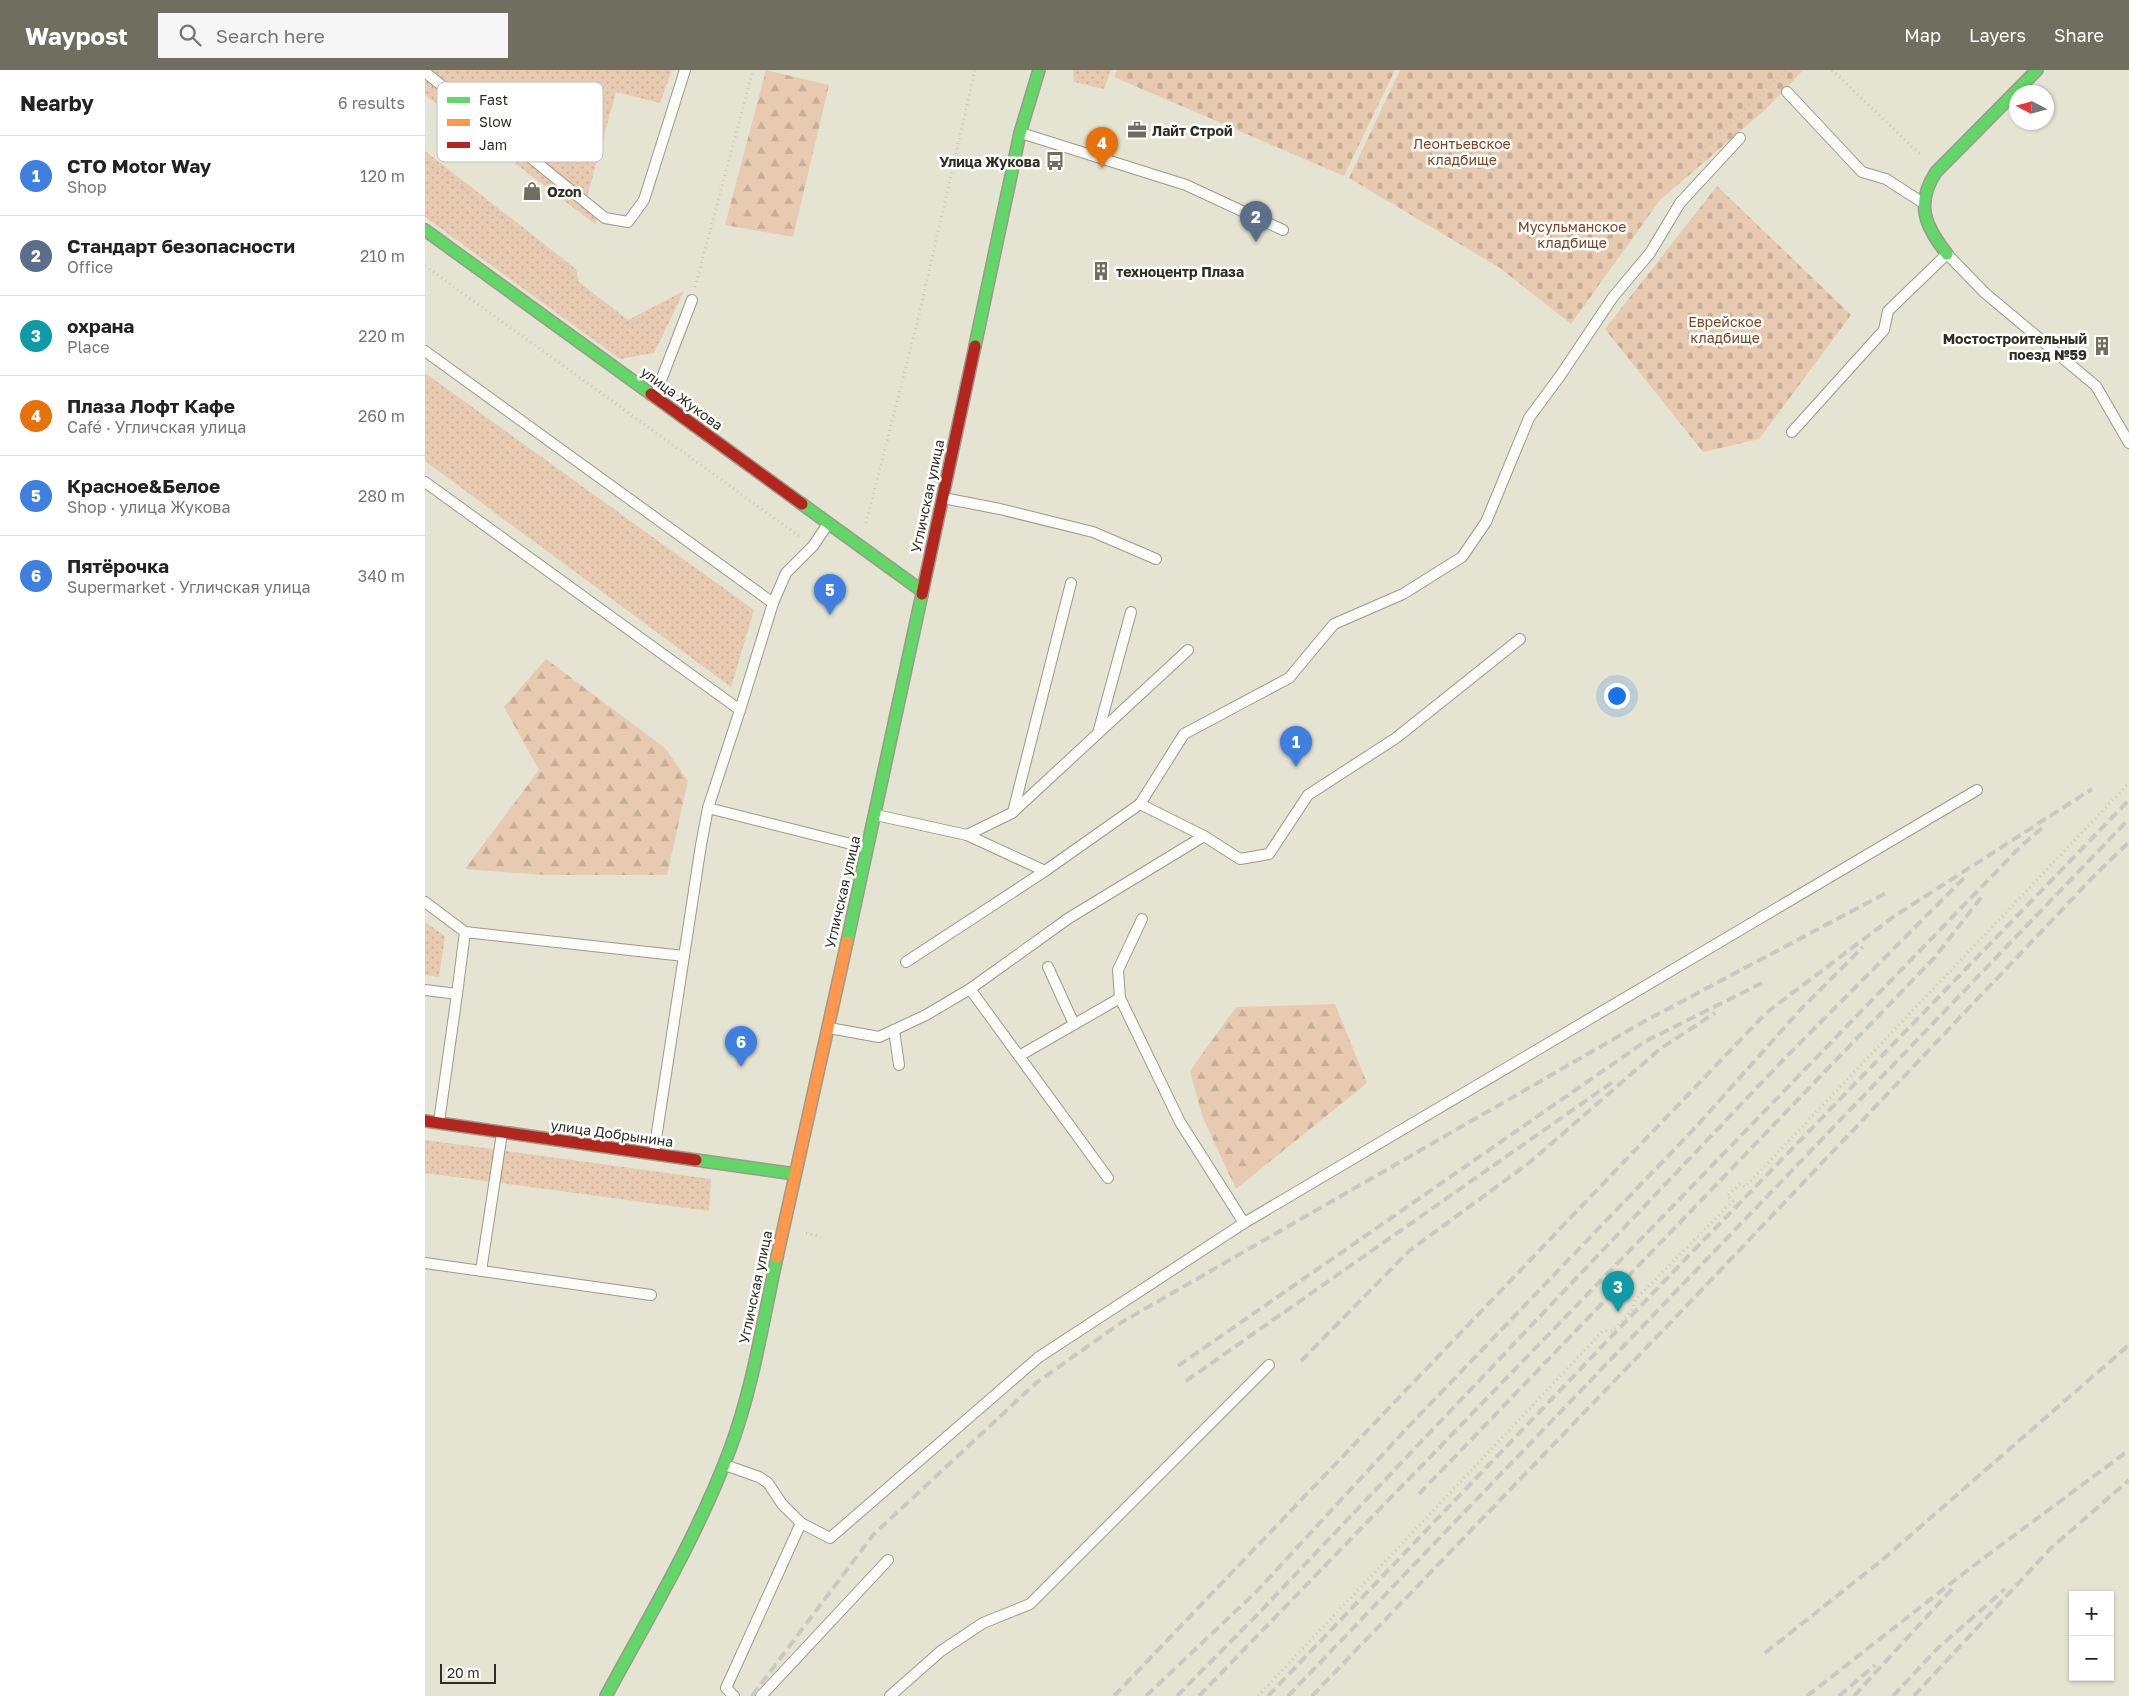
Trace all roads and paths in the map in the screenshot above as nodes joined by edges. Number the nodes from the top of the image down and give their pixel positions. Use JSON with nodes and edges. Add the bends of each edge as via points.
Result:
{"nodes":[{"id":1,"x":685,"y":70,"type":"edge"},
{"id":2,"x":975,"y":70,"type":"edge"},
{"id":3,"x":1039,"y":70,"type":"edge"},
{"id":4,"x":1832,"y":70,"type":"edge"},
{"id":5,"x":2037,"y":70,"type":"edge"},
{"id":6,"x":425,"y":72,"type":"edge"},
{"id":7,"x":437,"y":82,"type":"edge"},
{"id":8,"x":1787,"y":92,"type":"dead end"},
{"id":9,"x":1020,"y":133,"type":"junction"},
{"id":10,"x":1740,"y":138,"type":"dead end"},
{"id":11,"x":536,"y":162,"type":"edge"},
{"id":12,"x":1936,"y":172,"type":"junction"},
{"id":13,"x":1923,"y":203,"type":"junction"},
{"id":14,"x":425,"y":230,"type":"edge"},
{"id":15,"x":1283,"y":230,"type":"dead end"},
{"id":16,"x":1947,"y":254,"type":"junction"},
{"id":17,"x":425,"y":266,"type":"edge"},
{"id":18,"x":692,"y":300,"type":"dead end"},
{"id":19,"x":425,"y":351,"type":"edge"},
{"id":20,"x":655,"y":396,"type":"junction"},
{"id":21,"x":1792,"y":432,"type":"dead end"},
{"id":22,"x":2129,"y":443,"type":"edge"},
{"id":23,"x":425,"y":482,"type":"edge"},
{"id":24,"x":941,"y":498,"type":"junction"},
{"id":25,"x":829,"y":523,"type":"junction"},
{"id":26,"x":860,"y":545,"type":"junction"},
{"id":27,"x":813,"y":546,"type":"junction"},
{"id":28,"x":1156,"y":559,"type":"dead end"},
{"id":29,"x":1071,"y":583,"type":"dead end"},
{"id":30,"x":922,"y":591,"type":"junction"},
{"id":31,"x":773,"y":602,"type":"junction"},
{"id":32,"x":1131,"y":612,"type":"dead end"},
{"id":33,"x":1520,"y":639,"type":"dead end"},
{"id":34,"x":1188,"y":650,"type":"dead end"},
{"id":35,"x":740,"y":710,"type":"junction"},
{"id":36,"x":1098,"y":734,"type":"junction"},
{"id":37,"x":2129,"y":782,"type":"edge"},
{"id":38,"x":1977,"y":790,"type":"dead end"},
{"id":39,"x":1141,"y":804,"type":"junction"},
{"id":40,"x":709,"y":808,"type":"junction"},
{"id":41,"x":1012,"y":813,"type":"junction"},
{"id":42,"x":875,"y":815,"type":"junction"},
{"id":43,"x":967,"y":835,"type":"junction"},
{"id":44,"x":1204,"y":836,"type":"junction"},
{"id":45,"x":867,"y":848,"type":"junction"},
{"id":46,"x":1045,"y":871,"type":"junction"},
{"id":47,"x":425,"y":902,"type":"edge"},
{"id":48,"x":1143,"y":919,"type":"dead end"},
{"id":49,"x":465,"y":932,"type":"junction"},
{"id":50,"x":684,"y":956,"type":"junction"},
{"id":51,"x":906,"y":962,"type":"dead end"},
{"id":52,"x":1048,"y":967,"type":"dead end"},
{"id":53,"x":970,"y":988,"type":"junction"},
{"id":54,"x":425,"y":990,"type":"edge"},
{"id":55,"x":457,"y":994,"type":"junction"},
{"id":56,"x":1120,"y":998,"type":"junction"},
{"id":57,"x":1075,"y":1024,"type":"junction"},
{"id":58,"x":826,"y":1028,"type":"junction"},
{"id":59,"x":894,"y":1030,"type":"junction"},
{"id":60,"x":1019,"y":1056,"type":"junction"},
{"id":61,"x":899,"y":1065,"type":"dead end"},
{"id":62,"x":425,"y":1121,"type":"edge"},
{"id":63,"x":439,"y":1123,"type":"junction"},
{"id":64,"x":502,"y":1132,"type":"junction"},
{"id":65,"x":654,"y":1154,"type":"junction"},
{"id":66,"x":795,"y":1174,"type":"junction"},
{"id":67,"x":1108,"y":1178,"type":"dead end"},
{"id":68,"x":1244,"y":1223,"type":"junction"},
{"id":69,"x":805,"y":1233,"type":"dead end"},
{"id":70,"x":821,"y":1236,"type":"dead end"},
{"id":71,"x":425,"y":1263,"type":"edge"},
{"id":72,"x":481,"y":1271,"type":"junction"},
{"id":73,"x":651,"y":1295,"type":"dead end"},
{"id":74,"x":1269,"y":1365,"type":"dead end"},
{"id":75,"x":724,"y":1464,"type":"junction"},
{"id":76,"x":801,"y":1523,"type":"junction"},
{"id":77,"x":888,"y":1560,"type":"dead end"},
{"id":78,"x":606,"y":1696,"type":"edge"},
{"id":79,"x":734,"y":1696,"type":"edge"},
{"id":80,"x":761,"y":1696,"type":"edge"},
{"id":81,"x":890,"y":1696,"type":"edge"},
{"id":82,"x":1257,"y":1696,"type":"edge"}],
"edges":[{"from":1,"to":11,"type":"lane","via":[[644,200],[628,222],[605,218]]},
{"from":2,"to":26,"type":"path"},
{"from":3,"to":9,"type":"main road","name":"Угличская улица"},
{"from":4,"to":12,"type":"path"},
{"from":5,"to":12,"type":"main road"},
{"from":6,"to":7,"type":"lane"},
{"from":8,"to":13,"type":"lane","via":[[1862,172],[1886,179]]},
{"from":9,"to":15,"type":"lane","via":[[1186,185]]},
{"from":9,"to":24,"type":"main road","name":"Угличская улица"},
{"from":10,"to":39,"type":"lane","via":[[1680,203],[1650,253],[1613,297],[1529,418],[1486,522],[1462,557],[1403,594],[1334,624],[1289,678],[1184,734]]},
{"from":12,"to":13,"type":"main road","via":[[1926,189]]},
{"from":13,"to":16,"type":"main road","via":[[1934,239]]},
{"from":14,"to":20,"type":"main road","name":"улица Жукова"},
{"from":16,"to":21,"type":"lane","via":[[1888,311],[1884,330]]},
{"from":16,"to":22,"type":"lane","via":[[1985,293],[2096,386]]},
{"from":17,"to":27,"type":"path"},
{"from":18,"to":20,"type":"lane"},
{"from":19,"to":31,"type":"lane"},
{"from":20,"to":25,"type":"main road","name":"улица Жукова"},
{"from":23,"to":35,"type":"lane"},
{"from":24,"to":28,"type":"lane","via":[[1093,532]]},
{"from":24,"to":30,"type":"main road","name":"Угличская улица"},
{"from":25,"to":26,"type":"main road","name":"улица Жукова"},
{"from":25,"to":27,"type":"lane"},
{"from":26,"to":30,"type":"main road","name":"улица Жукова"},
{"from":27,"to":31,"type":"lane","via":[[786,573]]},
{"from":29,"to":41,"type":"lane"},
{"from":30,"to":42,"type":"main road","name":"Угличская улица"},
{"from":31,"to":35,"type":"lane"},
{"from":32,"to":36,"type":"lane"},
{"from":33,"to":44,"type":"lane","via":[[1396,738],[1307,795],[1269,854],[1240,860]]},
{"from":34,"to":36,"type":"lane"},
{"from":35,"to":40,"type":"lane"},
{"from":36,"to":41,"type":"lane"},
{"from":37,"to":82,"type":"path","via":[[1745,1187],[1740,1184],[1727,1196],[1733,1201],[1635,1300],[1633,1309],[1613,1331],[1603,1332]]},
{"from":38,"to":68,"type":"lane"},
{"from":39,"to":44,"type":"lane"},
{"from":39,"to":46,"type":"lane"},
{"from":40,"to":45,"type":"lane"},
{"from":40,"to":50,"type":"lane"},
{"from":41,"to":43,"type":"lane"},
{"from":42,"to":43,"type":"lane"},
{"from":42,"to":45,"type":"main road","name":"Угличская улица"},
{"from":43,"to":46,"type":"lane"},
{"from":44,"to":53,"type":"lane","via":[[1069,918]]},
{"from":45,"to":58,"type":"main road","name":"Угличская улица"},
{"from":46,"to":51,"type":"lane"},
{"from":47,"to":49,"type":"lane"},
{"from":48,"to":56,"type":"lane","via":[[1118,970]]},
{"from":49,"to":50,"type":"lane"},
{"from":49,"to":55,"type":"lane"},
{"from":50,"to":65,"type":"lane"},
{"from":52,"to":57,"type":"lane"},
{"from":53,"to":59,"type":"lane"},
{"from":53,"to":60,"type":"lane"},
{"from":54,"to":55,"type":"lane"},
{"from":55,"to":63,"type":"lane"},
{"from":56,"to":57,"type":"lane"},
{"from":56,"to":68,"type":"lane","via":[[1180,1122]]},
{"from":57,"to":60,"type":"lane"},
{"from":58,"to":59,"type":"lane","via":[[879,1037]]},
{"from":58,"to":66,"type":"main road","name":"Угличская улица"},
{"from":59,"to":61,"type":"lane"},
{"from":60,"to":67,"type":"lane"},
{"from":62,"to":63,"type":"main road","name":"улица Добрынина"},
{"from":63,"to":64,"type":"main road","name":"улица Добрынина"},
{"from":64,"to":65,"type":"main road","name":"улица Добрынина"},
{"from":64,"to":72,"type":"lane"},
{"from":65,"to":66,"type":"main road","name":"улица Добрынина"},
{"from":66,"to":75,"type":"main road","name":"Угличская улица","via":[[743,1411]]},
{"from":68,"to":76,"type":"lane","via":[[1039,1357],[830,1538]]},
{"from":69,"to":70,"type":"path"},
{"from":71,"to":72,"type":"lane"},
{"from":72,"to":73,"type":"lane"},
{"from":74,"to":81,"type":"lane","via":[[1030,1604],[976,1627],[941,1651]]},
{"from":75,"to":76,"type":"lane","via":[[768,1483],[782,1504]]},
{"from":75,"to":78,"type":"main road","name":"Угличская улица","via":[[691,1537]]},
{"from":76,"to":79,"type":"lane","via":[[726,1688]]},
{"from":77,"to":80,"type":"lane"}]}
